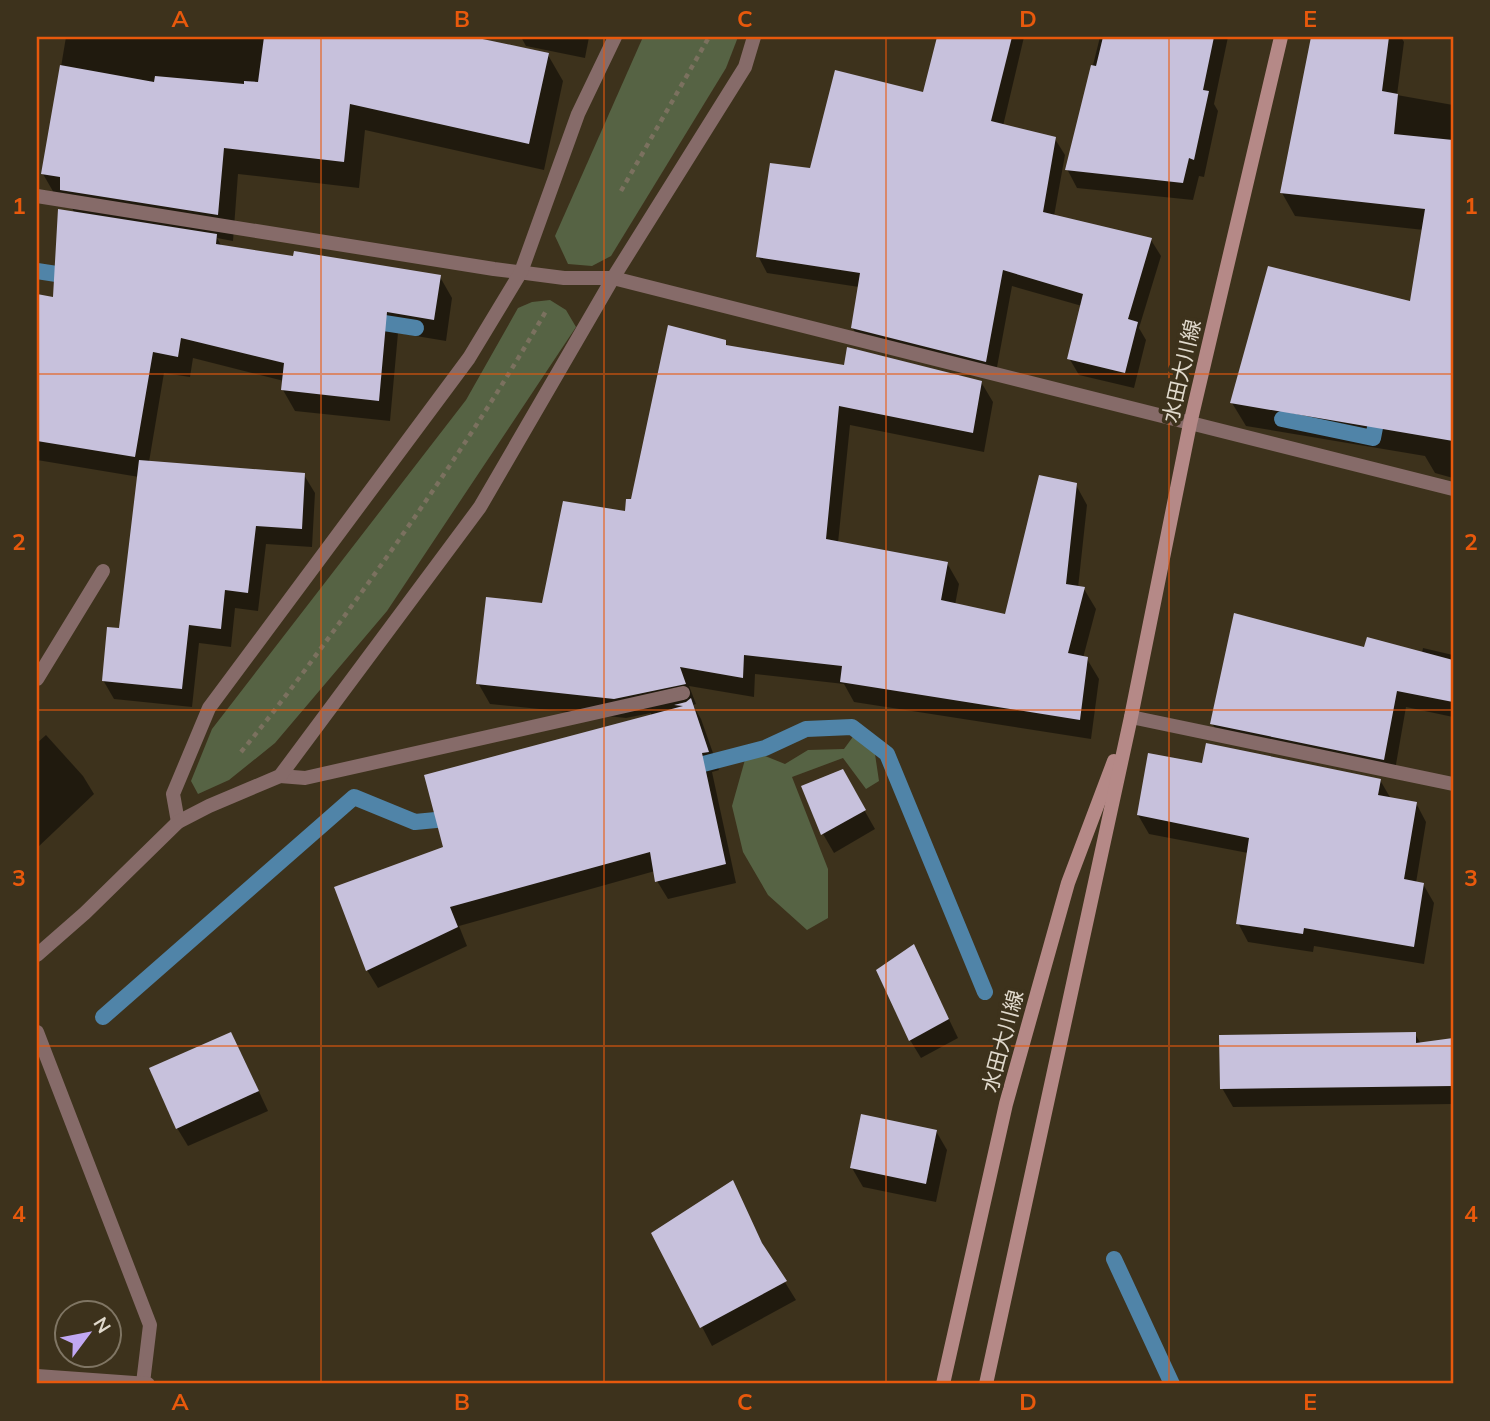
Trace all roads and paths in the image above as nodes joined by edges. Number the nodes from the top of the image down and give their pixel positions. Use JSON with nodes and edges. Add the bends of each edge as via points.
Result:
{"nodes":[{"id":1,"x":615,"y":37,"type":"edge"},
{"id":2,"x":709,"y":37,"type":"edge"},
{"id":3,"x":754,"y":37,"type":"edge"},
{"id":4,"x":1281,"y":37,"type":"edge"},
{"id":5,"x":37,"y":196,"type":"edge"},
{"id":6,"x":616,"y":200,"type":"dead end"},
{"id":7,"x":521,"y":272,"type":"junction"},
{"id":8,"x":564,"y":278,"type":"junction"},
{"id":9,"x":613,"y":278,"type":"junction"},
{"id":10,"x":1190,"y":424,"type":"junction"},
{"id":11,"x":1453,"y":489,"type":"edge"},
{"id":12,"x":103,"y":571,"type":"dead end"},
{"id":13,"x":37,"y":679,"type":"edge"},
{"id":14,"x":682,"y":693,"type":"dead end"},
{"id":15,"x":1131,"y":718,"type":"junction"},
{"id":16,"x":239,"y":755,"type":"dead end"},
{"id":17,"x":280,"y":776,"type":"junction"},
{"id":18,"x":1453,"y":784,"type":"edge"},
{"id":19,"x":178,"y":822,"type":"junction"},
{"id":20,"x":37,"y":955,"type":"edge"},
{"id":21,"x":37,"y":1032,"type":"edge"},
{"id":22,"x":37,"y":1376,"type":"edge"},
{"id":23,"x":143,"y":1383,"type":"edge"},
{"id":24,"x":148,"y":1384,"type":"edge"},
{"id":25,"x":943,"y":1384,"type":"edge"},
{"id":26,"x":986,"y":1384,"type":"edge"}],
"edges":[{"from":1,"to":7,"type":"street","via":[[578,114]]},
{"from":2,"to":6,"type":"path"},
{"from":3,"to":9,"type":"street","via":[[744,67]]},
{"from":4,"to":10,"type":"main road","name":"水田大川線"},
{"from":5,"to":7,"type":"street"},
{"from":7,"to":8,"type":"street"},
{"from":7,"to":19,"type":"street","via":[[469,358],[209,708],[173,794]]},
{"from":8,"to":9,"type":"street"},
{"from":8,"to":16,"type":"path","via":[[497,395],[438,485],[282,703]]},
{"from":9,"to":10,"type":"street"},
{"from":9,"to":17,"type":"street","via":[[480,507]]},
{"from":10,"to":11,"type":"street"},
{"from":10,"to":15,"type":"main road","name":"水田大川線"},
{"from":12,"to":13,"type":"street"},
{"from":14,"to":17,"type":"street","via":[[305,778]]},
{"from":15,"to":18,"type":"street"},
{"from":15,"to":25,"type":"main road","name":"水田大川線","via":[[1064,896],[1006,1104]]},
{"from":15,"to":26,"type":"main road","name":"水田大川線"},
{"from":17,"to":19,"type":"street"},
{"from":19,"to":20,"type":"street"},
{"from":21,"to":23,"type":"street","via":[[150,1325]]},
{"from":22,"to":23,"type":"street"},
{"from":23,"to":24,"type":"street"}]}
